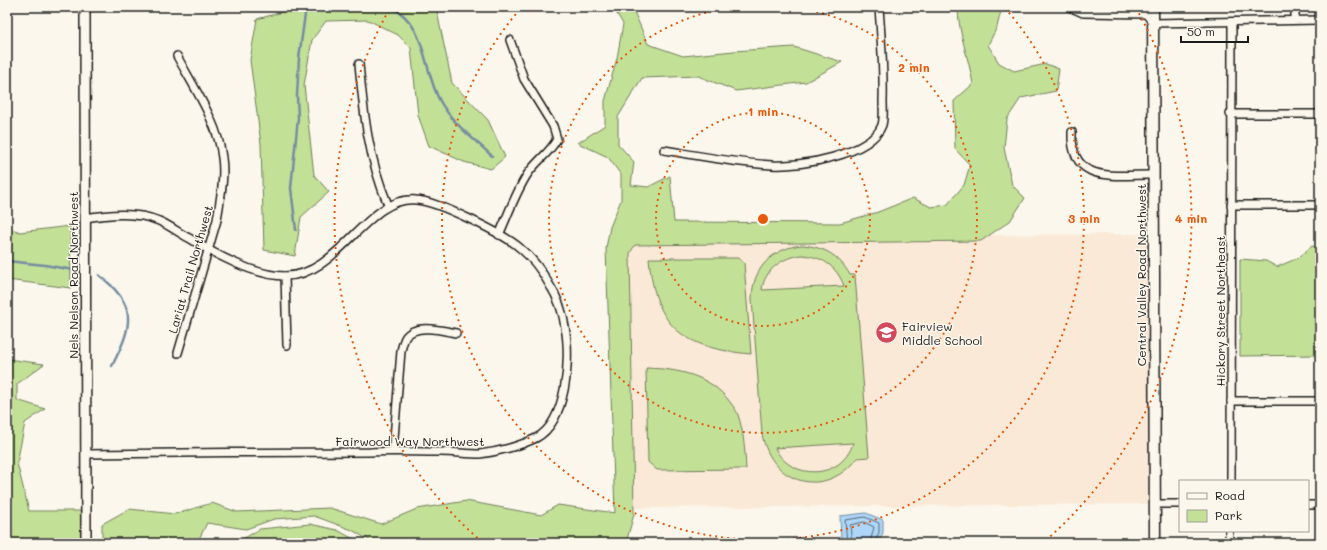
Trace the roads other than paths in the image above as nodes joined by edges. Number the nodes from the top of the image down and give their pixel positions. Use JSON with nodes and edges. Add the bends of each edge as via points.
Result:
{"nodes":[{"id":1,"x":85,"y":7,"type":"edge"},
{"id":2,"x":879,"y":7,"type":"edge"},
{"id":3,"x":1069,"y":7,"type":"edge"},
{"id":4,"x":1154,"y":7,"type":"edge"},
{"id":5,"x":1295,"y":7,"type":"edge"},
{"id":6,"x":1295,"y":19,"type":"junction"},
{"id":7,"x":1320,"y":20,"type":"edge"},
{"id":8,"x":1232,"y":22,"type":"junction"},
{"id":9,"x":1154,"y":23,"type":"junction"},
{"id":10,"x":510,"y":40,"type":"dead end"},
{"id":11,"x":177,"y":56,"type":"dead end"},
{"id":12,"x":359,"y":64,"type":"dead end"},
{"id":13,"x":1230,"y":114,"type":"junction"},
{"id":14,"x":1320,"y":114,"type":"edge"},
{"id":15,"x":1072,"y":132,"type":"dead end"},
{"id":16,"x":664,"y":150,"type":"dead end"},
{"id":17,"x":1154,"y":175,"type":"junction"},
{"id":18,"x":388,"y":205,"type":"junction"},
{"id":19,"x":1231,"y":205,"type":"junction"},
{"id":20,"x":1320,"y":206,"type":"edge"},
{"id":21,"x":85,"y":218,"type":"junction"},
{"id":22,"x":499,"y":235,"type":"junction"},
{"id":23,"x":207,"y":250,"type":"junction"},
{"id":24,"x":285,"y":276,"type":"junction"},
{"id":25,"x":456,"y":333,"type":"dead end"},
{"id":26,"x":287,"y":345,"type":"dead end"},
{"id":27,"x":178,"y":353,"type":"dead end"},
{"id":28,"x":1320,"y":400,"type":"edge"},
{"id":29,"x":1231,"y":401,"type":"junction"},
{"id":30,"x":393,"y":452,"type":"junction"},
{"id":31,"x":86,"y":454,"type":"junction"},
{"id":32,"x":1230,"y":480,"type":"edge"},
{"id":33,"x":1155,"y":504,"type":"junction"},
{"id":34,"x":1179,"y":504,"type":"edge"},
{"id":35,"x":1309,"y":505,"type":"edge"},
{"id":36,"x":1320,"y":505,"type":"edge"},
{"id":37,"x":1229,"y":532,"type":"edge"},
{"id":38,"x":86,"y":543,"type":"edge"},
{"id":39,"x":1155,"y":543,"type":"edge"},
{"id":40,"x":1228,"y":543,"type":"edge"}],
"edges":[{"from":1,"to":21,"type":"street","name":"Nels Nelson Road Northwest"},
{"from":2,"to":16,"type":"street","via":[[883,115],[881,126],[871,140],[847,152],[803,163],[773,165]]},
{"from":3,"to":9,"type":"street","via":[[1083,13],[1146,14]]},
{"from":4,"to":9,"type":"main road","name":"Central Valley Road Northwest"},
{"from":5,"to":6,"type":"street"},
{"from":6,"to":7,"type":"street"},
{"from":6,"to":8,"type":"street"},
{"from":8,"to":9,"type":"street"},
{"from":8,"to":13,"type":"street","name":"Hickory Street Northeast"},
{"from":9,"to":17,"type":"main road","name":"Central Valley Road Northwest"},
{"from":10,"to":22,"type":"street","via":[[524,79],[553,126],[557,139],[528,175]]},
{"from":11,"to":23,"type":"street","name":"Lariat Trail Northwest","via":[[217,135],[222,158],[217,220]]},
{"from":12,"to":18,"type":"street","via":[[370,154]]},
{"from":13,"to":14,"type":"street"},
{"from":13,"to":19,"type":"street","name":"Hickory Street Northeast"},
{"from":15,"to":17,"type":"street","via":[[1076,159],[1088,171],[1110,175]]},
{"from":17,"to":33,"type":"main road","name":"Central Valley Road Northwest"},
{"from":18,"to":22,"type":"street","name":"Fairwood Way Northwest","via":[[406,200],[428,202]]},
{"from":18,"to":24,"type":"street","name":"Fairwood Way Northwest","via":[[321,265]]},
{"from":19,"to":20,"type":"street"},
{"from":19,"to":29,"type":"street","name":"Hickory Street Northeast"},
{"from":21,"to":23,"type":"street","via":[[123,215],[159,220]]},
{"from":21,"to":31,"type":"street","name":"Nels Nelson Road Northwest"},
{"from":22,"to":30,"type":"street","name":"Fairwood Way Northwest","via":[[520,247],[544,276],[560,309],[566,329],[567,369],[562,401],[555,419],[547,430],[536,438],[480,454]]},
{"from":23,"to":24,"type":"street","via":[[240,265]]},
{"from":23,"to":27,"type":"street","name":"Lariat Trail Northwest"},
{"from":24,"to":26,"type":"street"},
{"from":25,"to":30,"type":"street","via":[[426,329],[414,331],[404,339]]},
{"from":28,"to":29,"type":"street"},
{"from":29,"to":32,"type":"street","name":"Hickory Street Northeast"},
{"from":30,"to":31,"type":"street","name":"Fairwood Way Northwest"},
{"from":31,"to":38,"type":"street","name":"Nels Nelson Road Northwest"},
{"from":33,"to":34,"type":"street"},
{"from":33,"to":39,"type":"main road","name":"Central Valley Road Northwest"},
{"from":35,"to":36,"type":"street"},
{"from":37,"to":40,"type":"street"}]}
